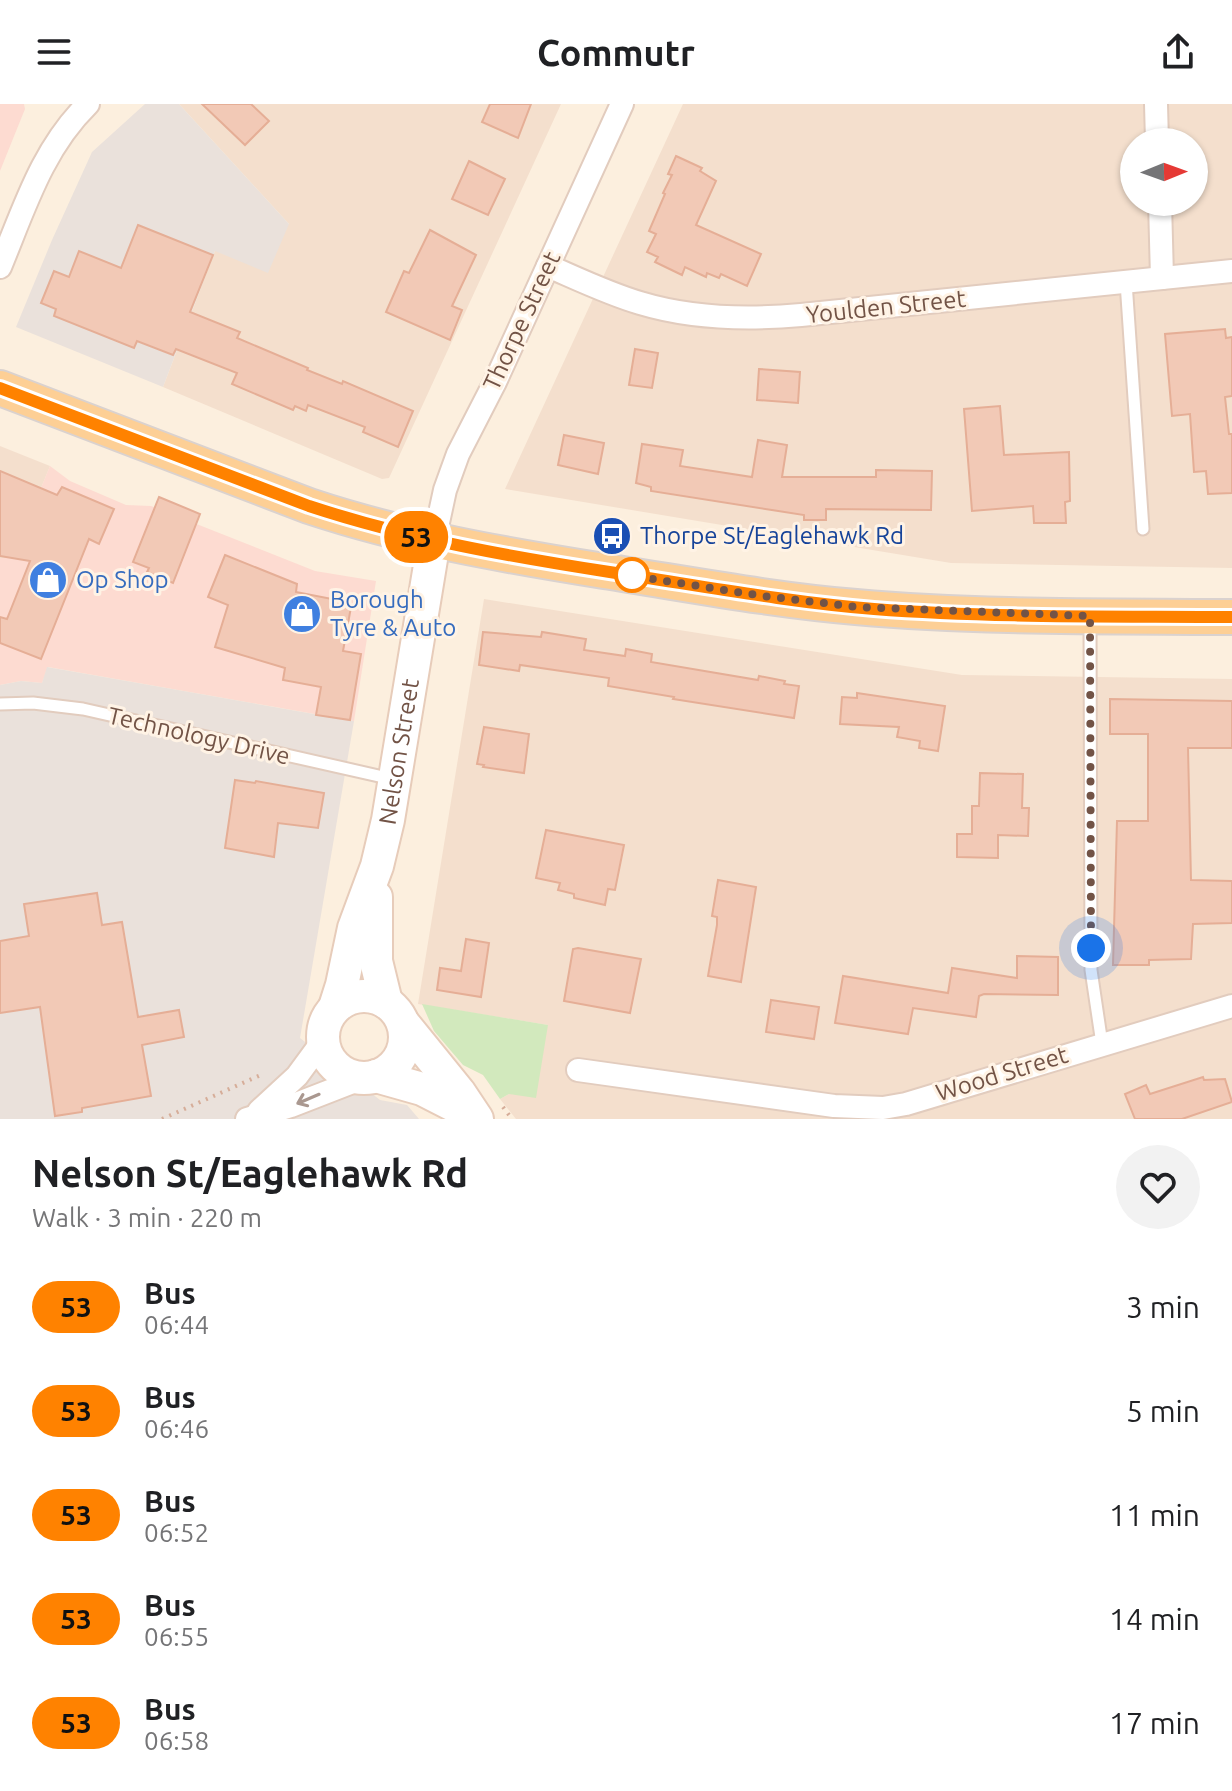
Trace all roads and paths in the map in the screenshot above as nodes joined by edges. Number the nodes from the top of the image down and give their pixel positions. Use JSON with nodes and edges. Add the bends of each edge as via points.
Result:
{"nodes":[{"id":1,"x":88,"y":104,"type":"edge"},
{"id":2,"x":622,"y":104,"type":"edge"},
{"id":3,"x":1156,"y":104,"type":"edge"},
{"id":4,"x":1157,"y":128,"type":"edge"},
{"id":5,"x":1160,"y":216,"type":"edge"},
{"id":6,"x":548,"y":266,"type":"junction"},
{"id":7,"x":0,"y":267,"type":"edge"},
{"id":8,"x":1232,"y":271,"type":"edge"},
{"id":9,"x":1162,"y":278,"type":"junction"},
{"id":10,"x":1126,"y":282,"type":"junction"},
{"id":11,"x":0,"y":388,"type":"edge"},
{"id":12,"x":1143,"y":529,"type":"dead end"},
{"id":13,"x":434,"y":541,"type":"junction"},
{"id":14,"x":1090,"y":616,"type":"junction"},
{"id":15,"x":1232,"y":617,"type":"edge"},
{"id":16,"x":0,"y":704,"type":"edge"},
{"id":17,"x":396,"y":780,"type":"junction"},
{"id":18,"x":377,"y":866,"type":"junction"},
{"id":19,"x":1232,"y":1006,"type":"edge"},
{"id":20,"x":335,"y":1007,"type":"junction"},
{"id":21,"x":394,"y":1012,"type":"junction"},
{"id":22,"x":322,"y":1042,"type":"junction"},
{"id":23,"x":1102,"y":1044,"type":"junction"},
{"id":24,"x":271,"y":1070,"type":"dead end"},
{"id":25,"x":578,"y":1070,"type":"dead end"},
{"id":26,"x":370,"y":1077,"type":"junction"},
{"id":27,"x":250,"y":1118,"type":"edge"},
{"id":28,"x":476,"y":1118,"type":"edge"},
{"id":29,"x":162,"y":1119,"type":"edge"}],
"edges":[{"from":1,"to":7,"type":"street","via":[[46,159]]},
{"from":2,"to":6,"type":"street","name":"Thorpe Street"},
{"from":3,"to":4,"type":"street"},
{"from":5,"to":9,"type":"street"},
{"from":6,"to":10,"type":"street","name":"Youlden Street","via":[[639,303],[746,318]]},
{"from":6,"to":13,"type":"street","name":"Thorpe Street","via":[[454,464]]},
{"from":8,"to":9,"type":"street","name":"Youlden Street"},
{"from":9,"to":10,"type":"street","name":"Youlden Street"},
{"from":10,"to":12,"type":"lane"},
{"from":11,"to":13,"type":"main road","via":[[277,495]]},
{"from":13,"to":14,"type":"main road","via":[[822,604]]},
{"from":13,"to":17,"type":"street","name":"Nelson Street"},
{"from":14,"to":15,"type":"main road"},
{"from":14,"to":23,"type":"lane","via":[[1091,970]]},
{"from":16,"to":17,"type":"lane","name":"Technology Drive","via":[[83,709]]},
{"from":17,"to":18,"type":"street","name":"Nelson Street"},
{"from":18,"to":20,"type":"street","name":"Nelson Street","via":[[354,928]]},
{"from":18,"to":21,"type":"street","name":"Nelson Street","via":[[375,950],[379,982]]},
{"from":19,"to":23,"type":"street","name":"Wood Street"},
{"from":20,"to":21,"type":"street","via":[[359,996],[373,997]]},
{"from":20,"to":22,"type":"street"},
{"from":21,"to":26,"type":"street","via":[[405,1036],[398,1061]]},
{"from":21,"to":28,"type":"street","name":"Nelson Street"},
{"from":22,"to":26,"type":"street","via":[[338,1069]]},
{"from":22,"to":27,"type":"street","via":[[297,1076]]},
{"from":23,"to":25,"type":"street","name":"Wood Street","via":[[883,1108],[834,1106]]},
{"from":24,"to":29,"type":"path"},
{"from":26,"to":27,"type":"street","one_way":true},
{"from":26,"to":28,"type":"street","name":"Nelson Street","via":[[422,1089]]}]}
